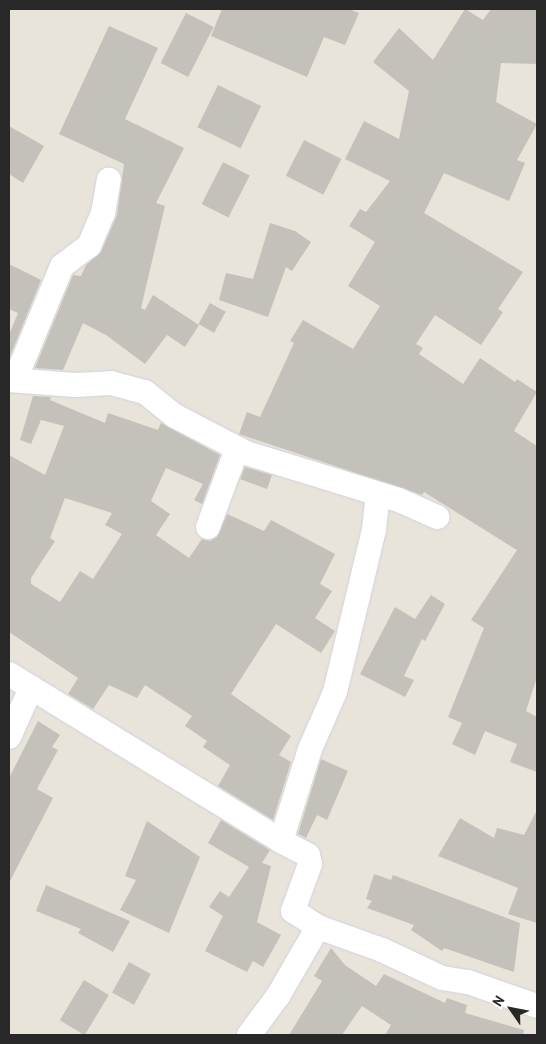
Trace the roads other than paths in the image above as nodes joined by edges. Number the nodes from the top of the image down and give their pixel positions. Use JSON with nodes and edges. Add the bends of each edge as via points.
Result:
{"nodes":[{"id":1,"x":109,"y":180,"type":"dead end"},
{"id":2,"x":12,"y":380,"type":"edge"},
{"id":3,"x":237,"y":449,"type":"junction"},
{"id":4,"x":378,"y":494,"type":"junction"},
{"id":5,"x":437,"y":517,"type":"dead end"},
{"id":6,"x":208,"y":527,"type":"dead end"},
{"id":7,"x":9,"y":674,"type":"edge"},
{"id":8,"x":31,"y":688,"type":"junction"},
{"id":9,"x":9,"y":737,"type":"edge"},
{"id":10,"x":281,"y":841,"type":"junction"},
{"id":11,"x":318,"y":927,"type":"junction"},
{"id":12,"x":537,"y":1006,"type":"edge"},
{"id":13,"x":249,"y":1035,"type":"edge"}],
"edges":[{"from":1,"to":2,"type":"street","via":[[104,213],[89,246],[62,266]]},
{"from":2,"to":3,"type":"street","via":[[75,385],[111,383],[145,392],[175,416]]},
{"from":3,"to":4,"type":"street","via":[[312,476]]},
{"from":3,"to":6,"type":"street"},
{"from":4,"to":5,"type":"street"},
{"from":4,"to":10,"type":"street","via":[[374,530],[335,692],[310,749]]},
{"from":7,"to":8,"type":"street"},
{"from":8,"to":9,"type":"street"},
{"from":8,"to":10,"type":"street"},
{"from":10,"to":11,"type":"street","via":[[308,855],[310,864],[293,911]]},
{"from":11,"to":12,"type":"street","via":[[382,950],[442,978],[468,982]]},
{"from":11,"to":13,"type":"street","via":[[278,996]]}]}
